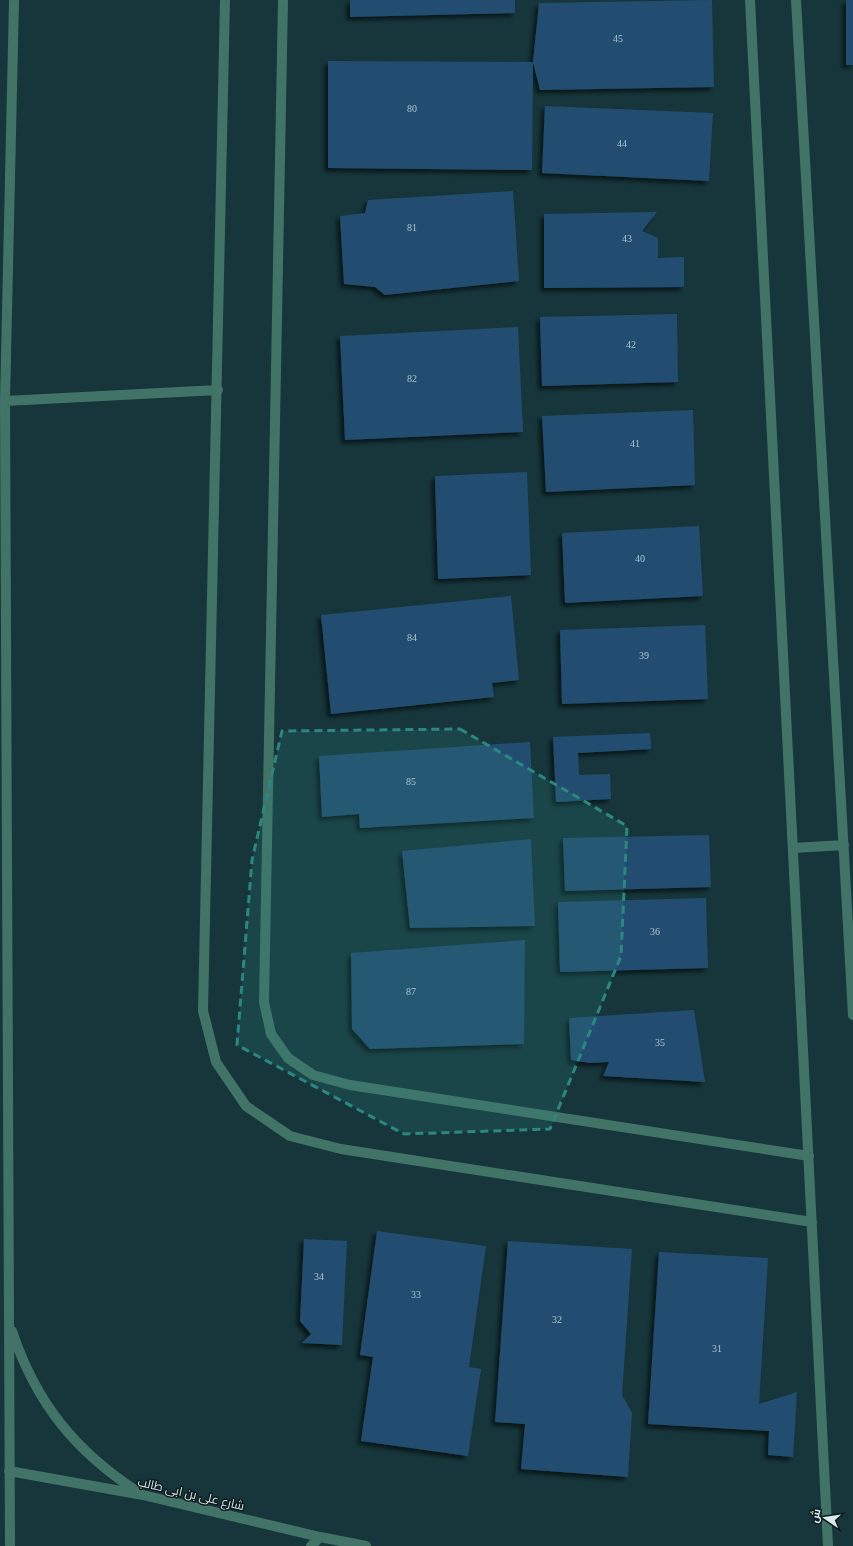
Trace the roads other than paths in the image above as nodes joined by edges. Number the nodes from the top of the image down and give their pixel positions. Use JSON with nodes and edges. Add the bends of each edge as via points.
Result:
{"nodes":[{"id":1,"x":14,"y":0,"type":"edge"},
{"id":2,"x":225,"y":0,"type":"edge"},
{"id":3,"x":283,"y":0,"type":"edge"},
{"id":4,"x":750,"y":0,"type":"edge"},
{"id":5,"x":796,"y":0,"type":"edge"},
{"id":6,"x":218,"y":390,"type":"junction"},
{"id":7,"x":6,"y":401,"type":"junction"},
{"id":8,"x":844,"y":845,"type":"junction"},
{"id":9,"x":793,"y":848,"type":"junction"},
{"id":10,"x":3,"y":866,"type":"edge"},
{"id":11,"x":3,"y":971,"type":"edge"},
{"id":12,"x":853,"y":1015,"type":"edge"},
{"id":13,"x":809,"y":1156,"type":"junction"},
{"id":14,"x":812,"y":1222,"type":"junction"},
{"id":15,"x":8,"y":1322,"type":"junction"},
{"id":16,"x":9,"y":1471,"type":"junction"},
{"id":17,"x":144,"y":1495,"type":"junction"},
{"id":18,"x":320,"y":1537,"type":"junction"},
{"id":19,"x":10,"y":1546,"type":"edge"},
{"id":20,"x":310,"y":1546,"type":"edge"},
{"id":21,"x":366,"y":1546,"type":"edge"},
{"id":22,"x":828,"y":1546,"type":"edge"}],
"edges":[{"from":1,"to":7,"type":"street"},
{"from":2,"to":6,"type":"street"},
{"from":3,"to":13,"type":"street","via":[[264,1002],[271,1034],[288,1058],[313,1075],[350,1085]]},
{"from":4,"to":9,"type":"street"},
{"from":5,"to":8,"type":"street"},
{"from":6,"to":7,"type":"street"},
{"from":6,"to":14,"type":"street","via":[[203,1011],[216,1062],[246,1106],[290,1136],[341,1149]]},
{"from":7,"to":10,"type":"street"},
{"from":8,"to":9,"type":"street"},
{"from":8,"to":12,"type":"street"},
{"from":9,"to":13,"type":"street"},
{"from":10,"to":11,"type":"street"},
{"from":11,"to":15,"type":"street"},
{"from":13,"to":14,"type":"street"},
{"from":14,"to":22,"type":"street"},
{"from":15,"to":16,"type":"street"},
{"from":15,"to":17,"type":"street","via":[[37,1391],[58,1422],[83,1450],[112,1475]]},
{"from":16,"to":17,"type":"street","name":"شارع على بن ابى طالب"},
{"from":16,"to":19,"type":"street"},
{"from":17,"to":18,"type":"street","name":"شارع على بن ابى طالب"},
{"from":18,"to":20,"type":"street"},
{"from":18,"to":21,"type":"street","name":"شارع على بن ابى طالب"}]}
